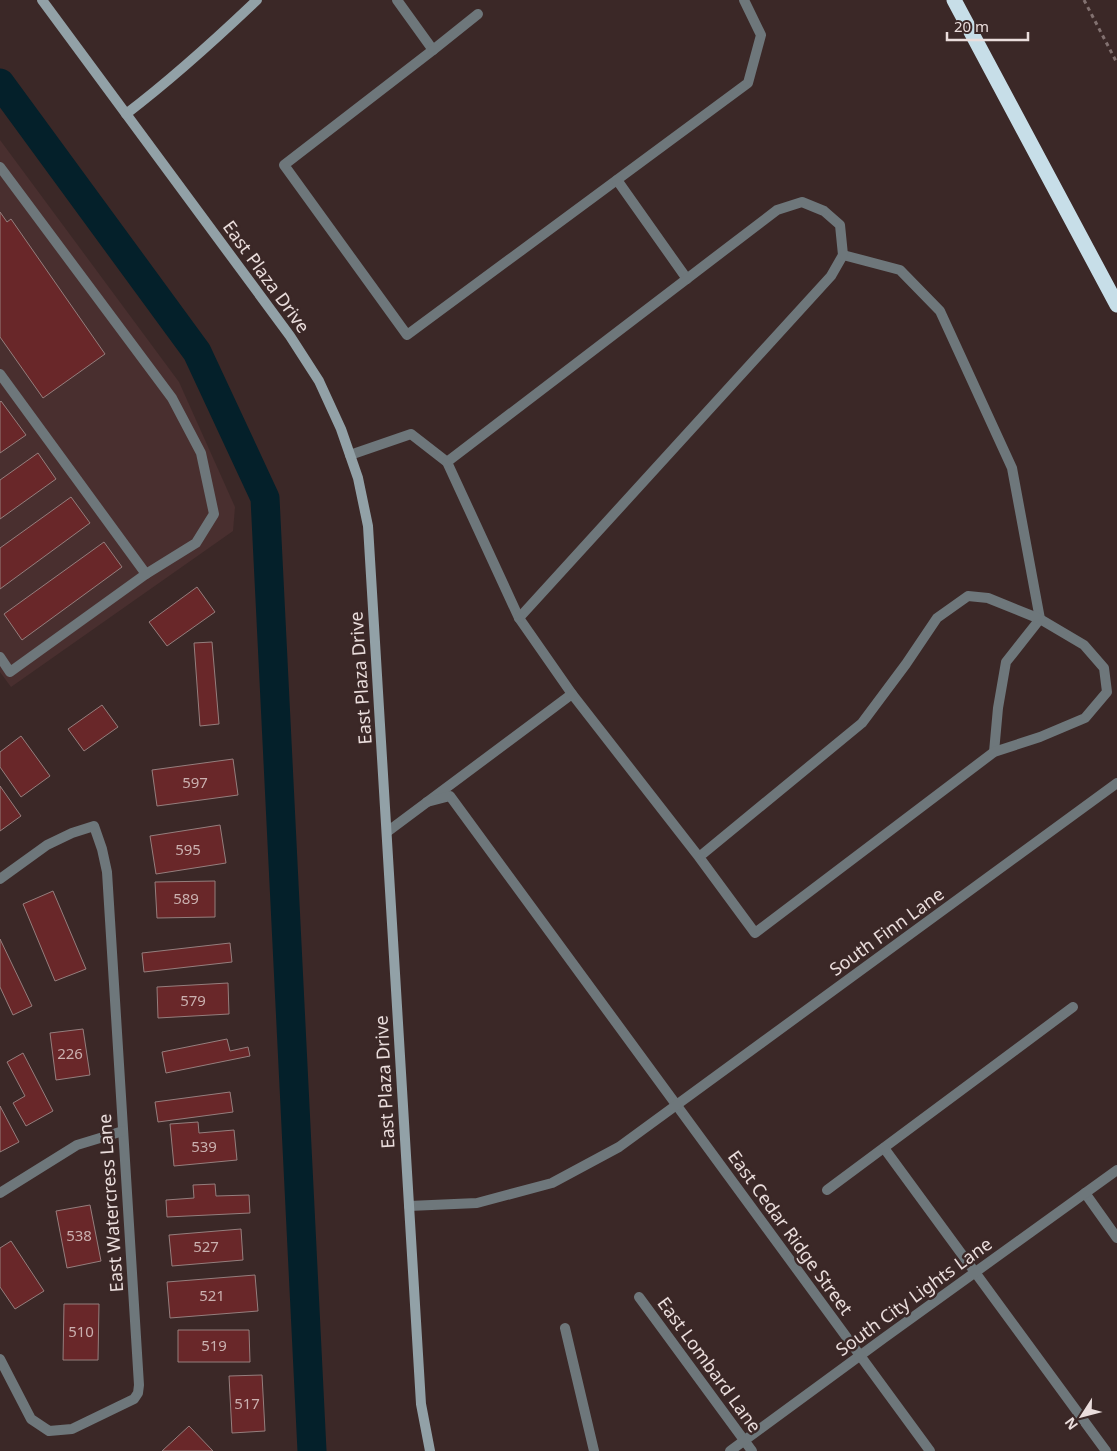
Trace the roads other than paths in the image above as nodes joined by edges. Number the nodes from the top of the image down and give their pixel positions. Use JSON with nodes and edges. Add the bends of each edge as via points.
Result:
{"nodes":[{"id":1,"x":42,"y":0,"type":"edge"},
{"id":2,"x":257,"y":0,"type":"edge"},
{"id":3,"x":398,"y":0,"type":"edge"},
{"id":4,"x":744,"y":0,"type":"edge"},
{"id":5,"x":954,"y":0,"type":"edge"},
{"id":6,"x":478,"y":14,"type":"dead end"},
{"id":7,"x":433,"y":50,"type":"junction"},
{"id":8,"x":126,"y":114,"type":"junction"},
{"id":9,"x":0,"y":168,"type":"edge"},
{"id":10,"x":617,"y":180,"type":"junction"},
{"id":11,"x":843,"y":255,"type":"junction"},
{"id":12,"x":687,"y":279,"type":"junction"},
{"id":13,"x":1117,"y":305,"type":"edge"},
{"id":14,"x":0,"y":374,"type":"edge"},
{"id":15,"x":350,"y":455,"type":"junction"},
{"id":16,"x":447,"y":462,"type":"junction"},
{"id":17,"x":146,"y":574,"type":"junction"},
{"id":18,"x":519,"y":618,"type":"junction"},
{"id":19,"x":1040,"y":619,"type":"junction"},
{"id":20,"x":0,"y":657,"type":"edge"},
{"id":21,"x":572,"y":694,"type":"junction"},
{"id":22,"x":994,"y":752,"type":"junction"},
{"id":23,"x":1117,"y":783,"type":"edge"},
{"id":24,"x":427,"y":802,"type":"junction"},
{"id":25,"x":387,"y":832,"type":"junction"},
{"id":26,"x":699,"y":857,"type":"junction"},
{"id":27,"x":0,"y":879,"type":"edge"},
{"id":28,"x":1073,"y":1007,"type":"dead end"},
{"id":29,"x":677,"y":1106,"type":"junction"},
{"id":30,"x":123,"y":1131,"type":"junction"},
{"id":31,"x":884,"y":1148,"type":"junction"},
{"id":32,"x":1117,"y":1170,"type":"edge"},
{"id":33,"x":827,"y":1190,"type":"dead end"},
{"id":34,"x":0,"y":1193,"type":"edge"},
{"id":35,"x":1085,"y":1193,"type":"junction"},
{"id":36,"x":409,"y":1206,"type":"junction"},
{"id":37,"x":1117,"y":1238,"type":"edge"},
{"id":38,"x":975,"y":1272,"type":"junction"},
{"id":39,"x":640,"y":1297,"type":"dead end"},
{"id":40,"x":565,"y":1328,"type":"dead end"},
{"id":41,"x":860,"y":1356,"type":"junction"},
{"id":42,"x":0,"y":1359,"type":"edge"},
{"id":43,"x":744,"y":1440,"type":"junction"},
{"id":44,"x":430,"y":1451,"type":"edge"},
{"id":45,"x":594,"y":1451,"type":"edge"},
{"id":46,"x":730,"y":1451,"type":"edge"},
{"id":47,"x":752,"y":1451,"type":"edge"},
{"id":48,"x":930,"y":1451,"type":"edge"},
{"id":49,"x":1106,"y":1451,"type":"edge"}],
"edges":[{"from":1,"to":8,"type":"street","name":"East Plaza Drive"},
{"from":2,"to":8,"type":"street","via":[[170,80]]},
{"from":3,"to":7,"type":"street"},
{"from":4,"to":10,"type":"street","via":[[761,34],[748,83]]},
{"from":5,"to":13,"type":"highway"},
{"from":6,"to":7,"type":"street"},
{"from":7,"to":10,"type":"street","via":[[284,166],[408,335]]},
{"from":8,"to":15,"type":"street","name":"East Plaza Drive","via":[[290,336],[319,381]]},
{"from":9,"to":17,"type":"street","via":[[172,398],[201,452],[214,514],[196,543]]},
{"from":10,"to":12,"type":"street"},
{"from":11,"to":12,"type":"street","via":[[840,225],[824,211],[802,202],[777,210]]},
{"from":11,"to":18,"type":"street","via":[[831,276]]},
{"from":11,"to":19,"type":"street","via":[[900,270],[940,311],[1012,468]]},
{"from":12,"to":16,"type":"street"},
{"from":14,"to":17,"type":"street"},
{"from":15,"to":16,"type":"street","via":[[411,434]]},
{"from":15,"to":25,"type":"street","name":"East Plaza Drive","via":[[368,526]]},
{"from":16,"to":18,"type":"street"},
{"from":17,"to":20,"type":"street","via":[[10,672]]},
{"from":18,"to":21,"type":"street"},
{"from":19,"to":22,"type":"street","via":[[1006,662]]},
{"from":19,"to":22,"type":"street","via":[[1084,645],[1104,668],[1107,692],[1085,718]]},
{"from":19,"to":26,"type":"street","via":[[988,598],[968,596],[937,618],[862,723]]},
{"from":21,"to":24,"type":"street"},
{"from":21,"to":26,"type":"street"},
{"from":22,"to":26,"type":"street","via":[[755,933]]},
{"from":23,"to":29,"type":"street","name":"South Finn Lane"},
{"from":24,"to":25,"type":"street"},
{"from":24,"to":29,"type":"street","name":"East Cedar Ridge Street","via":[[450,796]]},
{"from":25,"to":36,"type":"street","name":"East Plaza Drive"},
{"from":27,"to":30,"type":"street","name":"East Watercress Lane","via":[[47,845],[94,826],[107,872]]},
{"from":28,"to":31,"type":"street"},
{"from":29,"to":36,"type":"street","name":"South Finn Lane","via":[[619,1147],[552,1183],[477,1203]]},
{"from":29,"to":41,"type":"street","name":"East Cedar Ridge Street"},
{"from":30,"to":34,"type":"street","via":[[77,1144]]},
{"from":30,"to":42,"type":"street","name":"East Watercress Lane","via":[[138,1393],[134,1399],[72,1429],[49,1431],[31,1419]]},
{"from":31,"to":33,"type":"street"},
{"from":31,"to":38,"type":"street"},
{"from":32,"to":35,"type":"street","name":"South City Lights Lane"},
{"from":35,"to":37,"type":"street"},
{"from":35,"to":38,"type":"street","name":"South City Lights Lane"},
{"from":36,"to":44,"type":"street","name":"East Plaza Drive","via":[[422,1404]]},
{"from":38,"to":41,"type":"street","name":"South City Lights Lane"},
{"from":38,"to":49,"type":"street"},
{"from":39,"to":43,"type":"street","name":"East Lombard Lane"},
{"from":40,"to":45,"type":"street"},
{"from":41,"to":43,"type":"street","name":"South City Lights Lane"},
{"from":41,"to":48,"type":"street","name":"East Cedar Ridge Street"},
{"from":43,"to":46,"type":"street","name":"South City Lights Lane"},
{"from":43,"to":47,"type":"street","name":"East Lombard Lane"}]}
